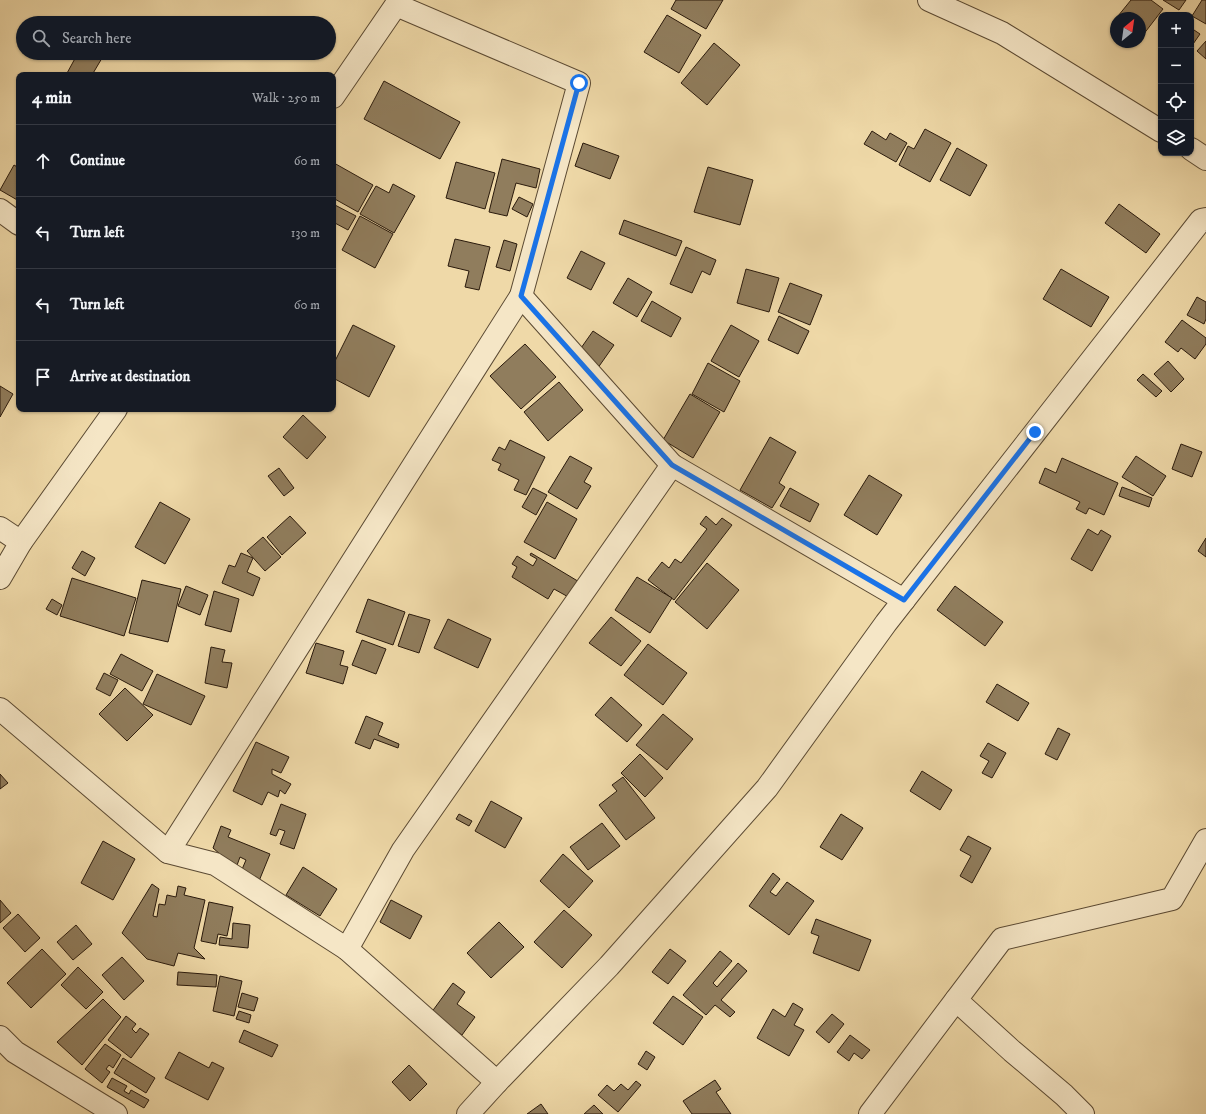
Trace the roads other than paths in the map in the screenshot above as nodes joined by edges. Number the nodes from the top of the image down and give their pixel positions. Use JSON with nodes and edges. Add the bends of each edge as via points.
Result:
{"nodes":[{"id":1,"x":929,"y":0,"type":"edge"},
{"id":2,"x":398,"y":3,"type":"edge"},
{"id":3,"x":336,"y":93,"type":"edge"},
{"id":4,"x":1158,"y":129,"type":"edge"},
{"id":5,"x":1194,"y":151,"type":"edge"},
{"id":6,"x":1206,"y":159,"type":"edge"},
{"id":7,"x":0,"y":210,"type":"edge"},
{"id":8,"x":1206,"y":219,"type":"edge"},
{"id":9,"x":16,"y":222,"type":"edge"},
{"id":10,"x":521,"y":296,"type":"junction"},
{"id":11,"x":114,"y":412,"type":"edge"},
{"id":12,"x":672,"y":465,"type":"junction"},
{"id":13,"x":0,"y":528,"type":"edge"},
{"id":14,"x":21,"y":542,"type":"junction"},
{"id":15,"x":0,"y":578,"type":"edge"},
{"id":16,"x":904,"y":600,"type":"junction"},
{"id":17,"x":0,"y":709,"type":"edge"},
{"id":18,"x":1206,"y":840,"type":"edge"},
{"id":19,"x":168,"y":852,"type":"junction"},
{"id":20,"x":347,"y":948,"type":"junction"},
{"id":21,"x":956,"y":1000,"type":"junction"},
{"id":22,"x":0,"y":1037,"type":"edge"},
{"id":23,"x":498,"y":1082,"type":"junction"},
{"id":24,"x":116,"y":1114,"type":"edge"},
{"id":25,"x":468,"y":1114,"type":"edge"},
{"id":26,"x":870,"y":1114,"type":"edge"},
{"id":27,"x":1083,"y":1114,"type":"edge"}],
"edges":[{"from":1,"to":4,"type":"street","via":[[1002,33]]},
{"from":2,"to":3,"type":"street"},
{"from":2,"to":10,"type":"street","via":[[579,83]]},
{"from":5,"to":6,"type":"street"},
{"from":7,"to":9,"type":"street"},
{"from":8,"to":16,"type":"street","via":[[1201,220]]},
{"from":10,"to":12,"type":"street"},
{"from":10,"to":19,"type":"street"},
{"from":11,"to":14,"type":"street"},
{"from":12,"to":16,"type":"street"},
{"from":12,"to":20,"type":"street","via":[[404,850]]},
{"from":13,"to":14,"type":"street"},
{"from":14,"to":15,"type":"street"},
{"from":16,"to":23,"type":"street","via":[[767,788],[609,966]]},
{"from":17,"to":19,"type":"street"},
{"from":18,"to":21,"type":"street","via":[[1172,899],[1002,939]]},
{"from":19,"to":20,"type":"street","via":[[214,864]]},
{"from":20,"to":23,"type":"street"},
{"from":21,"to":26,"type":"street"},
{"from":21,"to":27,"type":"street"},
{"from":22,"to":24,"type":"street","via":[[15,1052]]},
{"from":23,"to":25,"type":"street"}]}
